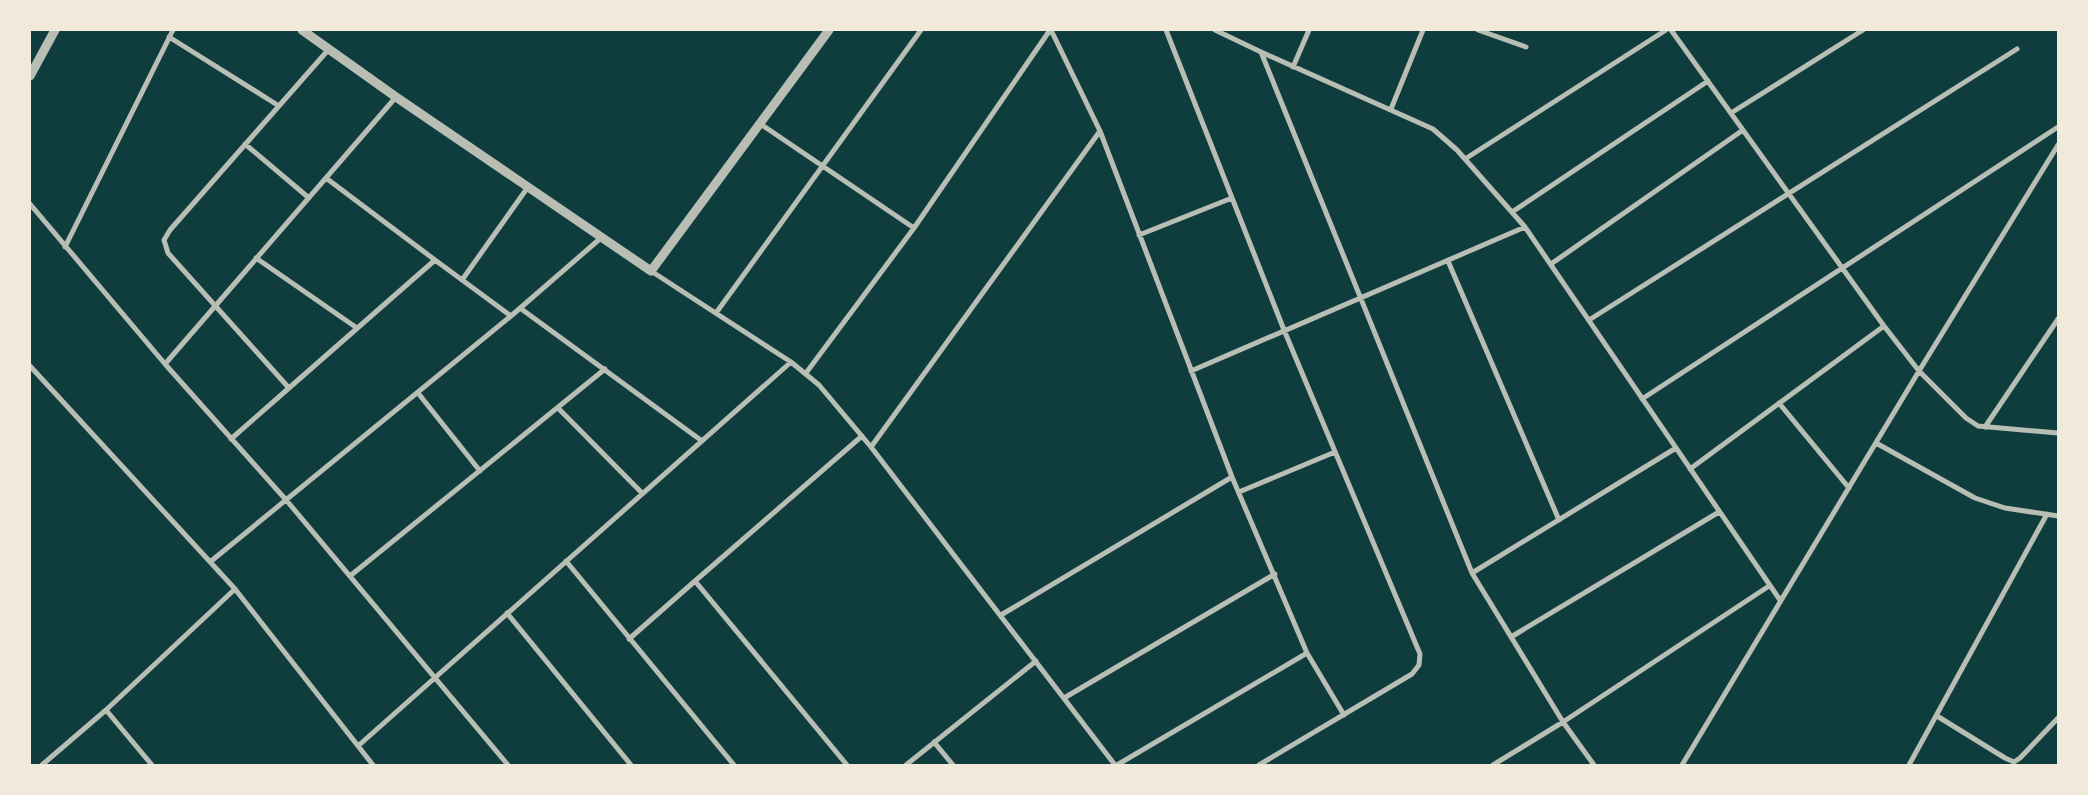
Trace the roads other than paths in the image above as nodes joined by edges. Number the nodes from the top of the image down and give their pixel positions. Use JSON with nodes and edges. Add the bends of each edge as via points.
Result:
{"nodes":[{"id":1,"x":55,"y":30,"type":"edge"},
{"id":2,"x":173,"y":30,"type":"edge"},
{"id":3,"x":302,"y":30,"type":"edge"},
{"id":4,"x":829,"y":30,"type":"edge"},
{"id":5,"x":921,"y":30,"type":"edge"},
{"id":6,"x":1050,"y":30,"type":"edge"},
{"id":7,"x":1166,"y":30,"type":"edge"},
{"id":8,"x":1215,"y":30,"type":"edge"},
{"id":9,"x":1310,"y":30,"type":"edge"},
{"id":10,"x":1423,"y":30,"type":"edge"},
{"id":11,"x":1478,"y":30,"type":"edge"},
{"id":12,"x":1666,"y":30,"type":"edge"},
{"id":13,"x":1671,"y":30,"type":"edge"},
{"id":14,"x":1864,"y":30,"type":"edge"},
{"id":15,"x":169,"y":37,"type":"junction"},
{"id":16,"x":1526,"y":47,"type":"dead end"},
{"id":17,"x":328,"y":49,"type":"junction"},
{"id":18,"x":2017,"y":49,"type":"dead end"},
{"id":19,"x":1261,"y":52,"type":"junction"},
{"id":20,"x":1293,"y":66,"type":"junction"},
{"id":21,"x":30,"y":76,"type":"edge"},
{"id":22,"x":1708,"y":81,"type":"junction"},
{"id":23,"x":396,"y":97,"type":"junction"},
{"id":24,"x":279,"y":106,"type":"junction"},
{"id":25,"x":1391,"y":109,"type":"junction"},
{"id":26,"x":1731,"y":113,"type":"junction"},
{"id":27,"x":759,"y":123,"type":"junction"},
{"id":28,"x":2058,"y":127,"type":"edge"},
{"id":29,"x":1743,"y":130,"type":"junction"},
{"id":30,"x":1100,"y":131,"type":"junction"},
{"id":31,"x":245,"y":144,"type":"junction"},
{"id":32,"x":2058,"y":145,"type":"edge"},
{"id":33,"x":1466,"y":160,"type":"junction"},
{"id":34,"x":822,"y":165,"type":"junction"},
{"id":35,"x":326,"y":178,"type":"junction"},
{"id":36,"x":528,"y":186,"type":"junction"},
{"id":37,"x":1790,"y":193,"type":"junction"},
{"id":38,"x":309,"y":198,"type":"junction"},
{"id":39,"x":1232,"y":198,"type":"junction"},
{"id":40,"x":30,"y":204,"type":"edge"},
{"id":41,"x":1512,"y":212,"type":"junction"},
{"id":42,"x":1525,"y":227,"type":"junction"},
{"id":43,"x":914,"y":228,"type":"junction"},
{"id":44,"x":1139,"y":235,"type":"junction"},
{"id":45,"x":602,"y":237,"type":"junction"},
{"id":46,"x":65,"y":247,"type":"junction"},
{"id":47,"x":256,"y":258,"type":"junction"},
{"id":48,"x":435,"y":260,"type":"junction"},
{"id":49,"x":1448,"y":261,"type":"junction"},
{"id":50,"x":1551,"y":264,"type":"junction"},
{"id":51,"x":1842,"y":268,"type":"junction"},
{"id":52,"x":651,"y":271,"type":"junction"},
{"id":53,"x":462,"y":280,"type":"junction"},
{"id":54,"x":1359,"y":297,"type":"junction"},
{"id":55,"x":215,"y":307,"type":"junction"},
{"id":56,"x":520,"y":308,"type":"junction"},
{"id":57,"x":716,"y":313,"type":"junction"},
{"id":58,"x":511,"y":316,"type":"junction"},
{"id":59,"x":2058,"y":319,"type":"edge"},
{"id":60,"x":1589,"y":320,"type":"junction"},
{"id":61,"x":1884,"y":326,"type":"junction"},
{"id":62,"x":357,"y":328,"type":"junction"},
{"id":63,"x":1284,"y":330,"type":"junction"},
{"id":64,"x":791,"y":362,"type":"junction"},
{"id":65,"x":165,"y":364,"type":"junction"},
{"id":66,"x":30,"y":366,"type":"edge"},
{"id":67,"x":605,"y":369,"type":"junction"},
{"id":68,"x":1190,"y":371,"type":"junction"},
{"id":69,"x":1919,"y":371,"type":"junction"},
{"id":70,"x":806,"y":373,"type":"junction"},
{"id":71,"x":290,"y":388,"type":"junction"},
{"id":72,"x":418,"y":393,"type":"junction"},
{"id":73,"x":1642,"y":399,"type":"junction"},
{"id":74,"x":1779,"y":403,"type":"junction"},
{"id":75,"x":558,"y":408,"type":"junction"},
{"id":76,"x":1985,"y":427,"type":"junction"},
{"id":77,"x":2058,"y":433,"type":"edge"},
{"id":78,"x":862,"y":436,"type":"junction"},
{"id":79,"x":231,"y":439,"type":"junction"},
{"id":80,"x":702,"y":441,"type":"junction"},
{"id":81,"x":1876,"y":443,"type":"junction"},
{"id":82,"x":871,"y":447,"type":"junction"},
{"id":83,"x":1676,"y":448,"type":"junction"},
{"id":84,"x":1335,"y":452,"type":"junction"},
{"id":85,"x":1690,"y":469,"type":"junction"},
{"id":86,"x":480,"y":471,"type":"junction"},
{"id":87,"x":1232,"y":477,"type":"junction"},
{"id":88,"x":1848,"y":488,"type":"junction"},
{"id":89,"x":1239,"y":492,"type":"junction"},
{"id":90,"x":642,"y":493,"type":"junction"},
{"id":91,"x":287,"y":501,"type":"junction"},
{"id":92,"x":1719,"y":512,"type":"junction"},
{"id":93,"x":2047,"y":514,"type":"junction"},
{"id":94,"x":2058,"y":516,"type":"edge"},
{"id":95,"x":1559,"y":520,"type":"junction"},
{"id":96,"x":566,"y":561,"type":"junction"},
{"id":97,"x":210,"y":562,"type":"junction"},
{"id":98,"x":1472,"y":573,"type":"junction"},
{"id":99,"x":1275,"y":574,"type":"junction"},
{"id":100,"x":350,"y":576,"type":"junction"},
{"id":101,"x":695,"y":581,"type":"junction"},
{"id":102,"x":1769,"y":586,"type":"junction"},
{"id":103,"x":235,"y":590,"type":"junction"},
{"id":104,"x":1780,"y":600,"type":"junction"},
{"id":105,"x":507,"y":613,"type":"junction"},
{"id":106,"x":1001,"y":615,"type":"junction"},
{"id":107,"x":1511,"y":637,"type":"junction"},
{"id":108,"x":629,"y":639,"type":"junction"},
{"id":109,"x":1307,"y":652,"type":"junction"},
{"id":110,"x":1036,"y":661,"type":"junction"},
{"id":111,"x":435,"y":677,"type":"junction"},
{"id":112,"x":1064,"y":698,"type":"junction"},
{"id":113,"x":106,"y":710,"type":"junction"},
{"id":114,"x":1344,"y":715,"type":"junction"},
{"id":115,"x":1936,"y":716,"type":"junction"},
{"id":116,"x":2058,"y":718,"type":"edge"},
{"id":117,"x":1563,"y":722,"type":"junction"},
{"id":118,"x":934,"y":742,"type":"junction"},
{"id":119,"x":358,"y":746,"type":"junction"},
{"id":120,"x":42,"y":765,"type":"edge"},
{"id":121,"x":152,"y":765,"type":"edge"},
{"id":122,"x":373,"y":765,"type":"edge"},
{"id":123,"x":508,"y":765,"type":"edge"},
{"id":124,"x":631,"y":765,"type":"edge"},
{"id":125,"x":734,"y":765,"type":"edge"},
{"id":126,"x":847,"y":765,"type":"edge"},
{"id":127,"x":906,"y":765,"type":"edge"},
{"id":128,"x":953,"y":765,"type":"edge"},
{"id":129,"x":1116,"y":765,"type":"edge"},
{"id":130,"x":1259,"y":765,"type":"edge"},
{"id":131,"x":1493,"y":765,"type":"edge"},
{"id":132,"x":1594,"y":765,"type":"edge"},
{"id":133,"x":1682,"y":765,"type":"edge"},
{"id":134,"x":1910,"y":765,"type":"edge"}],
"edges":[{"from":1,"to":21,"type":"street"},
{"from":2,"to":15,"type":"street"},
{"from":3,"to":17,"type":"street"},
{"from":4,"to":27,"type":"street"},
{"from":5,"to":34,"type":"street"},
{"from":6,"to":30,"type":"street"},
{"from":6,"to":43,"type":"street"},
{"from":7,"to":39,"type":"street"},
{"from":8,"to":19,"type":"street"},
{"from":9,"to":20,"type":"street"},
{"from":10,"to":25,"type":"street"},
{"from":11,"to":16,"type":"street"},
{"from":12,"to":33,"type":"street"},
{"from":13,"to":22,"type":"street"},
{"from":14,"to":26,"type":"street"},
{"from":15,"to":24,"type":"street"},
{"from":15,"to":46,"type":"street"},
{"from":17,"to":23,"type":"street"},
{"from":17,"to":24,"type":"street"},
{"from":18,"to":37,"type":"street"},
{"from":19,"to":20,"type":"street"},
{"from":19,"to":54,"type":"street"},
{"from":20,"to":25,"type":"street"},
{"from":22,"to":26,"type":"street"},
{"from":22,"to":41,"type":"street"},
{"from":23,"to":35,"type":"street"},
{"from":23,"to":36,"type":"street"},
{"from":24,"to":31,"type":"street"},
{"from":25,"to":33,"type":"street","via":[[1433,129]]},
{"from":26,"to":29,"type":"street"},
{"from":27,"to":34,"type":"street"},
{"from":27,"to":52,"type":"street"},
{"from":28,"to":51,"type":"street"},
{"from":29,"to":37,"type":"street"},
{"from":29,"to":50,"type":"street"},
{"from":30,"to":44,"type":"street"},
{"from":30,"to":82,"type":"street"},
{"from":31,"to":38,"type":"street"},
{"from":31,"to":55,"type":"street","via":[[164,240],[168,253]]},
{"from":32,"to":69,"type":"street"},
{"from":33,"to":41,"type":"street"},
{"from":34,"to":43,"type":"street"},
{"from":34,"to":57,"type":"street"},
{"from":35,"to":38,"type":"street"},
{"from":35,"to":48,"type":"street"},
{"from":36,"to":45,"type":"street"},
{"from":36,"to":53,"type":"street"},
{"from":37,"to":51,"type":"street"},
{"from":37,"to":60,"type":"street"},
{"from":38,"to":47,"type":"street"},
{"from":39,"to":44,"type":"street"},
{"from":39,"to":63,"type":"street"},
{"from":40,"to":46,"type":"street"},
{"from":41,"to":42,"type":"street"},
{"from":42,"to":49,"type":"street"},
{"from":42,"to":50,"type":"street"},
{"from":43,"to":70,"type":"street"},
{"from":44,"to":68,"type":"street"},
{"from":45,"to":52,"type":"street"},
{"from":45,"to":56,"type":"street"},
{"from":46,"to":65,"type":"street"},
{"from":47,"to":55,"type":"street"},
{"from":47,"to":62,"type":"street"},
{"from":48,"to":53,"type":"street"},
{"from":48,"to":62,"type":"street"},
{"from":49,"to":54,"type":"street"},
{"from":49,"to":95,"type":"street"},
{"from":50,"to":60,"type":"street"},
{"from":51,"to":61,"type":"street"},
{"from":51,"to":73,"type":"street"},
{"from":52,"to":57,"type":"street"},
{"from":53,"to":58,"type":"street"},
{"from":54,"to":63,"type":"street"},
{"from":54,"to":98,"type":"street"},
{"from":55,"to":65,"type":"street"},
{"from":55,"to":71,"type":"street"},
{"from":56,"to":58,"type":"street"},
{"from":56,"to":67,"type":"street"},
{"from":57,"to":64,"type":"street"},
{"from":58,"to":72,"type":"street"},
{"from":59,"to":76,"type":"street"},
{"from":60,"to":73,"type":"street"},
{"from":61,"to":69,"type":"street"},
{"from":61,"to":74,"type":"street"},
{"from":62,"to":71,"type":"street"},
{"from":63,"to":68,"type":"street"},
{"from":63,"to":84,"type":"street"},
{"from":64,"to":70,"type":"street"},
{"from":64,"to":80,"type":"street"},
{"from":65,"to":79,"type":"street"},
{"from":66,"to":97,"type":"street"},
{"from":67,"to":75,"type":"street"},
{"from":67,"to":80,"type":"street"},
{"from":68,"to":87,"type":"street"},
{"from":69,"to":76,"type":"street","via":[[1966,418]]},
{"from":69,"to":81,"type":"street"},
{"from":70,"to":78,"type":"street"},
{"from":71,"to":79,"type":"street"},
{"from":72,"to":86,"type":"street"},
{"from":72,"to":91,"type":"street"},
{"from":73,"to":83,"type":"street"},
{"from":74,"to":85,"type":"street"},
{"from":74,"to":88,"type":"street"},
{"from":75,"to":86,"type":"street"},
{"from":75,"to":90,"type":"street"},
{"from":76,"to":77,"type":"street"},
{"from":78,"to":82,"type":"street"},
{"from":78,"to":101,"type":"street"},
{"from":79,"to":91,"type":"street"},
{"from":80,"to":90,"type":"street"},
{"from":81,"to":88,"type":"street"},
{"from":81,"to":93,"type":"street","via":[[1975,498],[2006,508]]},
{"from":82,"to":106,"type":"street"},
{"from":83,"to":85,"type":"street"},
{"from":83,"to":95,"type":"street"},
{"from":84,"to":89,"type":"street"},
{"from":84,"to":114,"type":"street","via":[[1420,654],[1419,664],[1412,674]]},
{"from":85,"to":92,"type":"street"},
{"from":86,"to":100,"type":"street"},
{"from":87,"to":89,"type":"street"},
{"from":87,"to":106,"type":"street"},
{"from":88,"to":104,"type":"street"},
{"from":89,"to":99,"type":"street"},
{"from":90,"to":96,"type":"street"},
{"from":91,"to":97,"type":"street"},
{"from":91,"to":100,"type":"street"},
{"from":92,"to":102,"type":"street"},
{"from":92,"to":107,"type":"street"},
{"from":93,"to":94,"type":"street"},
{"from":93,"to":115,"type":"street"},
{"from":95,"to":98,"type":"street"},
{"from":96,"to":105,"type":"street"},
{"from":96,"to":108,"type":"street"},
{"from":97,"to":103,"type":"street"},
{"from":98,"to":107,"type":"street"},
{"from":99,"to":109,"type":"street"},
{"from":99,"to":112,"type":"street"},
{"from":100,"to":111,"type":"street"},
{"from":101,"to":108,"type":"street"},
{"from":101,"to":126,"type":"street"},
{"from":102,"to":104,"type":"street"},
{"from":102,"to":117,"type":"street"},
{"from":103,"to":113,"type":"street"},
{"from":103,"to":119,"type":"street"},
{"from":104,"to":133,"type":"street"},
{"from":105,"to":111,"type":"street"},
{"from":105,"to":124,"type":"street"},
{"from":106,"to":110,"type":"street"},
{"from":107,"to":117,"type":"street"},
{"from":108,"to":125,"type":"street"},
{"from":109,"to":114,"type":"street"},
{"from":109,"to":129,"type":"street"},
{"from":110,"to":112,"type":"street"},
{"from":110,"to":118,"type":"street"},
{"from":111,"to":119,"type":"street"},
{"from":111,"to":123,"type":"street"},
{"from":112,"to":129,"type":"street"},
{"from":113,"to":120,"type":"street"},
{"from":113,"to":121,"type":"street"},
{"from":114,"to":130,"type":"street"},
{"from":115,"to":116,"type":"street","via":[[2014,762]]},
{"from":115,"to":134,"type":"street"},
{"from":117,"to":131,"type":"street"},
{"from":117,"to":132,"type":"street"},
{"from":118,"to":127,"type":"street"},
{"from":118,"to":128,"type":"street"},
{"from":119,"to":122,"type":"street"}]}
